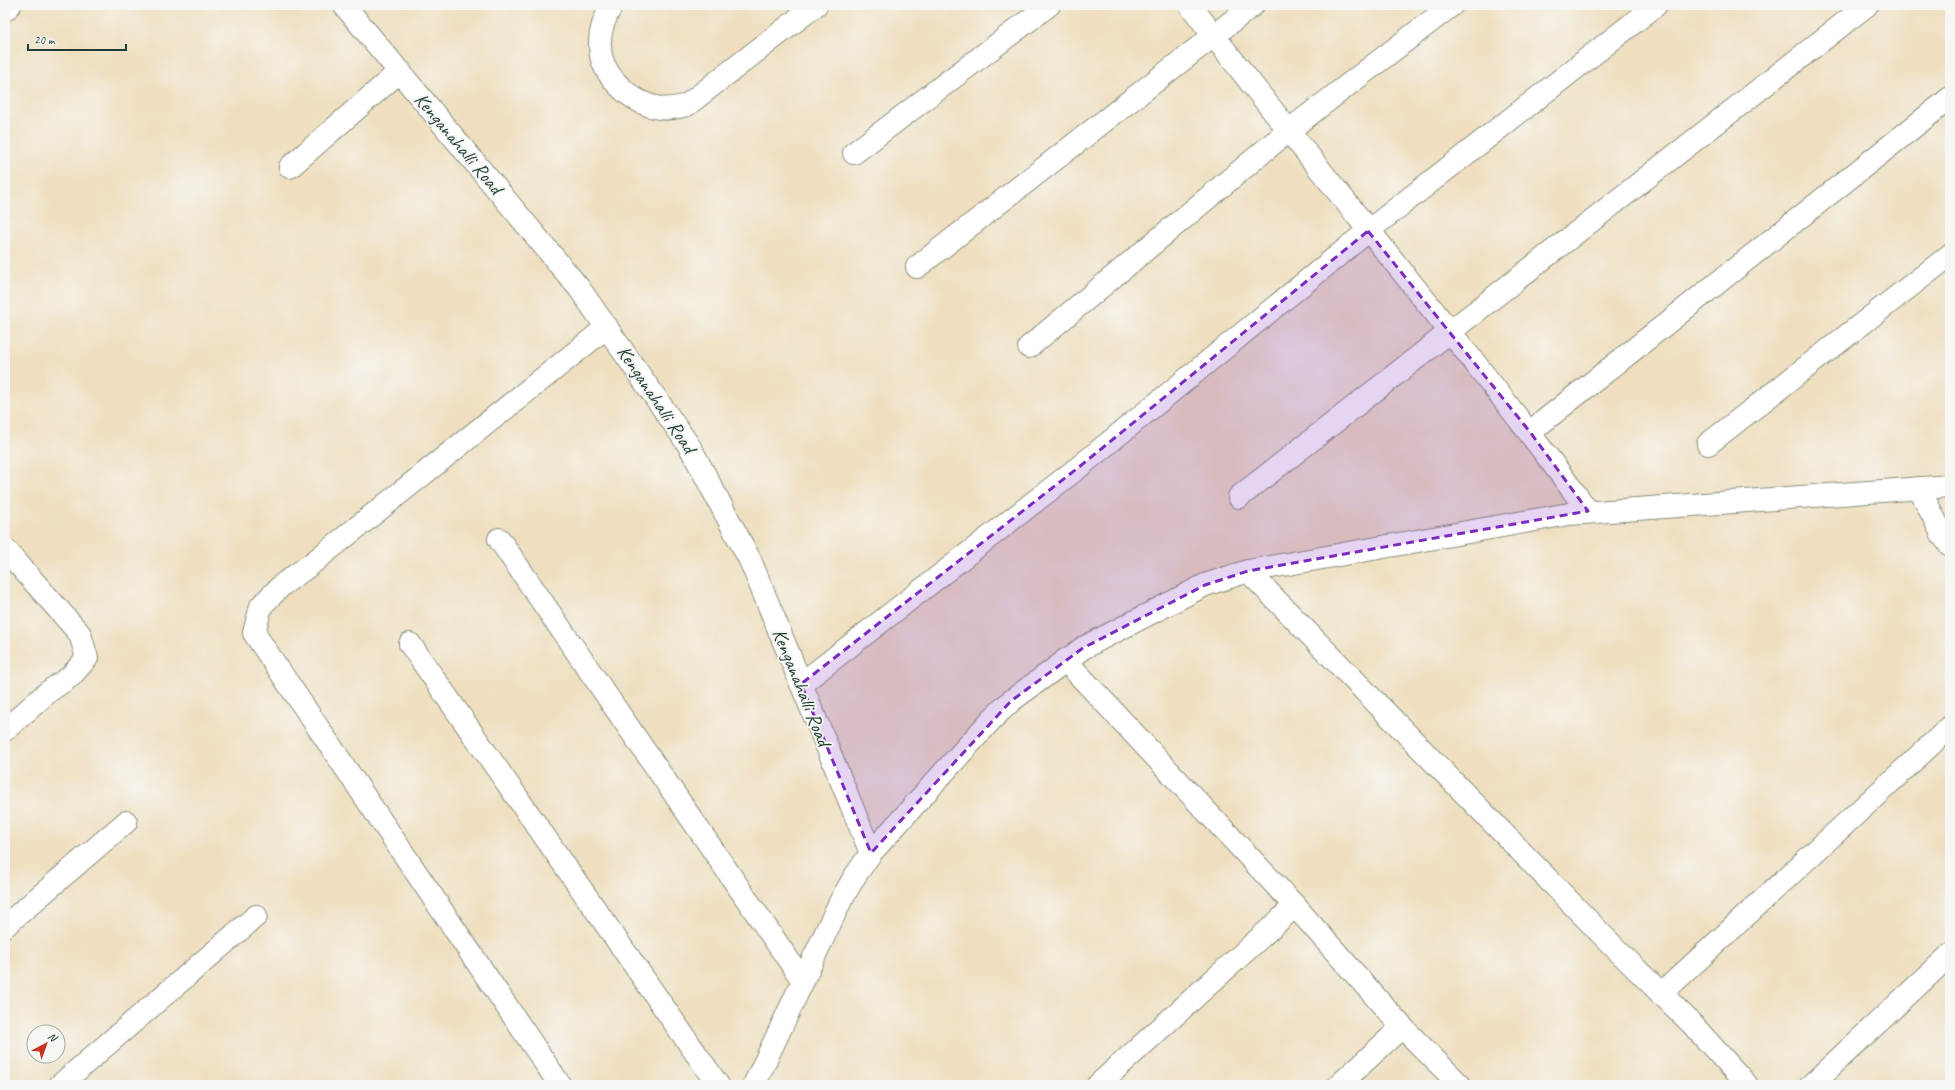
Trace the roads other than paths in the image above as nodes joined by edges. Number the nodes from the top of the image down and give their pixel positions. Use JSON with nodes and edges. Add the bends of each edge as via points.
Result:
{"nodes":[{"id":1,"x":10,"y":5,"type":"edge"},
{"id":2,"x":344,"y":5,"type":"edge"},
{"id":3,"x":612,"y":5,"type":"edge"},
{"id":4,"x":816,"y":5,"type":"edge"},
{"id":5,"x":1049,"y":5,"type":"edge"},
{"id":6,"x":1190,"y":5,"type":"edge"},
{"id":7,"x":1253,"y":5,"type":"edge"},
{"id":8,"x":1452,"y":5,"type":"edge"},
{"id":9,"x":1656,"y":5,"type":"edge"},
{"id":10,"x":1867,"y":5,"type":"edge"},
{"id":11,"x":5,"y":10,"type":"edge"},
{"id":12,"x":1214,"y":35,"type":"junction"},
{"id":13,"x":400,"y":71,"type":"junction"},
{"id":14,"x":1950,"y":98,"type":"edge"},
{"id":15,"x":1288,"y":131,"type":"junction"},
{"id":16,"x":854,"y":153,"type":"dead end"},
{"id":17,"x":290,"y":167,"type":"dead end"},
{"id":18,"x":1368,"y":230,"type":"junction"},
{"id":19,"x":1950,"y":256,"type":"edge"},
{"id":20,"x":917,"y":267,"type":"dead end"},
{"id":21,"x":607,"y":327,"type":"junction"},
{"id":22,"x":1450,"y":333,"type":"junction"},
{"id":23,"x":1029,"y":347,"type":"dead end"},
{"id":24,"x":1530,"y":432,"type":"junction"},
{"id":25,"x":1708,"y":444,"type":"dead end"},
{"id":26,"x":1950,"y":486,"type":"edge"},
{"id":27,"x":1919,"y":488,"type":"junction"},
{"id":28,"x":1239,"y":497,"type":"dead end"},
{"id":29,"x":1588,"y":511,"type":"junction"},
{"id":30,"x":499,"y":539,"type":"dead end"},
{"id":31,"x":1950,"y":545,"type":"edge"},
{"id":32,"x":5,"y":549,"type":"edge"},
{"id":33,"x":1248,"y":571,"type":"junction"},
{"id":34,"x":410,"y":644,"type":"dead end"},
{"id":35,"x":1065,"y":660,"type":"junction"},
{"id":36,"x":801,"y":684,"type":"junction"},
{"id":37,"x":1950,"y":727,"type":"edge"},
{"id":38,"x":5,"y":730,"type":"edge"},
{"id":39,"x":126,"y":822,"type":"dead end"},
{"id":40,"x":871,"y":853,"type":"junction"},
{"id":41,"x":1295,"y":906,"type":"junction"},
{"id":42,"x":256,"y":916,"type":"dead end"},
{"id":43,"x":5,"y":926,"type":"edge"},
{"id":44,"x":1950,"y":955,"type":"edge"},
{"id":45,"x":803,"y":981,"type":"junction"},
{"id":46,"x":1661,"y":994,"type":"junction"},
{"id":47,"x":1402,"y":1027,"type":"junction"},
{"id":48,"x":60,"y":1085,"type":"edge"},
{"id":49,"x":560,"y":1085,"type":"edge"},
{"id":50,"x":718,"y":1085,"type":"edge"},
{"id":51,"x":754,"y":1085,"type":"edge"},
{"id":52,"x":1098,"y":1085,"type":"edge"},
{"id":53,"x":1339,"y":1085,"type":"edge"},
{"id":54,"x":1460,"y":1085,"type":"edge"},
{"id":55,"x":1747,"y":1085,"type":"edge"},
{"id":56,"x":1811,"y":1085,"type":"edge"}],
"edges":[{"from":1,"to":11,"type":"street"},
{"from":2,"to":13,"type":"street","name":"Kenganahalli Road"},
{"from":3,"to":4,"type":"street","via":[[602,26],[600,45],[601,55],[610,73],[619,86],[635,99],[648,106],[673,109],[687,104]]},
{"from":5,"to":16,"type":"street"},
{"from":6,"to":12,"type":"street"},
{"from":7,"to":12,"type":"street"},
{"from":8,"to":15,"type":"street"},
{"from":9,"to":18,"type":"street"},
{"from":10,"to":22,"type":"street"},
{"from":12,"to":15,"type":"street"},
{"from":12,"to":20,"type":"street"},
{"from":13,"to":17,"type":"street"},
{"from":13,"to":21,"type":"street","name":"Kenganahalli Road","via":[[579,288]]},
{"from":14,"to":24,"type":"street"},
{"from":15,"to":18,"type":"street"},
{"from":15,"to":23,"type":"street"},
{"from":18,"to":22,"type":"street"},
{"from":18,"to":36,"type":"street","via":[[1079,468]]},
{"from":19,"to":25,"type":"street"},
{"from":21,"to":36,"type":"street","name":"Kenganahalli Road","via":[[696,458],[750,560]]},
{"from":21,"to":49,"type":"street","via":[[310,566],[282,585],[261,606],[254,633]]},
{"from":22,"to":24,"type":"street"},
{"from":22,"to":28,"type":"street"},
{"from":24,"to":29,"type":"street"},
{"from":26,"to":27,"type":"street"},
{"from":27,"to":29,"type":"street"},
{"from":27,"to":31,"type":"street"},
{"from":29,"to":33,"type":"street"},
{"from":30,"to":45,"type":"street"},
{"from":32,"to":38,"type":"street","via":[[80,634],[87,658],[71,676],[48,692]]},
{"from":33,"to":35,"type":"street","via":[[1205,585],[1099,639]]},
{"from":33,"to":46,"type":"street"},
{"from":34,"to":50,"type":"street"},
{"from":35,"to":40,"type":"street","via":[[1011,701],[992,719]]},
{"from":35,"to":41,"type":"street"},
{"from":36,"to":40,"type":"street","name":"Kenganahalli Road"},
{"from":37,"to":46,"type":"street"},
{"from":39,"to":43,"type":"street"},
{"from":40,"to":45,"type":"street","via":[[840,902]]},
{"from":41,"to":47,"type":"street"},
{"from":41,"to":52,"type":"street"},
{"from":42,"to":48,"type":"street"},
{"from":44,"to":56,"type":"street"},
{"from":45,"to":51,"type":"street"},
{"from":46,"to":55,"type":"street"},
{"from":47,"to":53,"type":"street"},
{"from":47,"to":54,"type":"street"}]}
